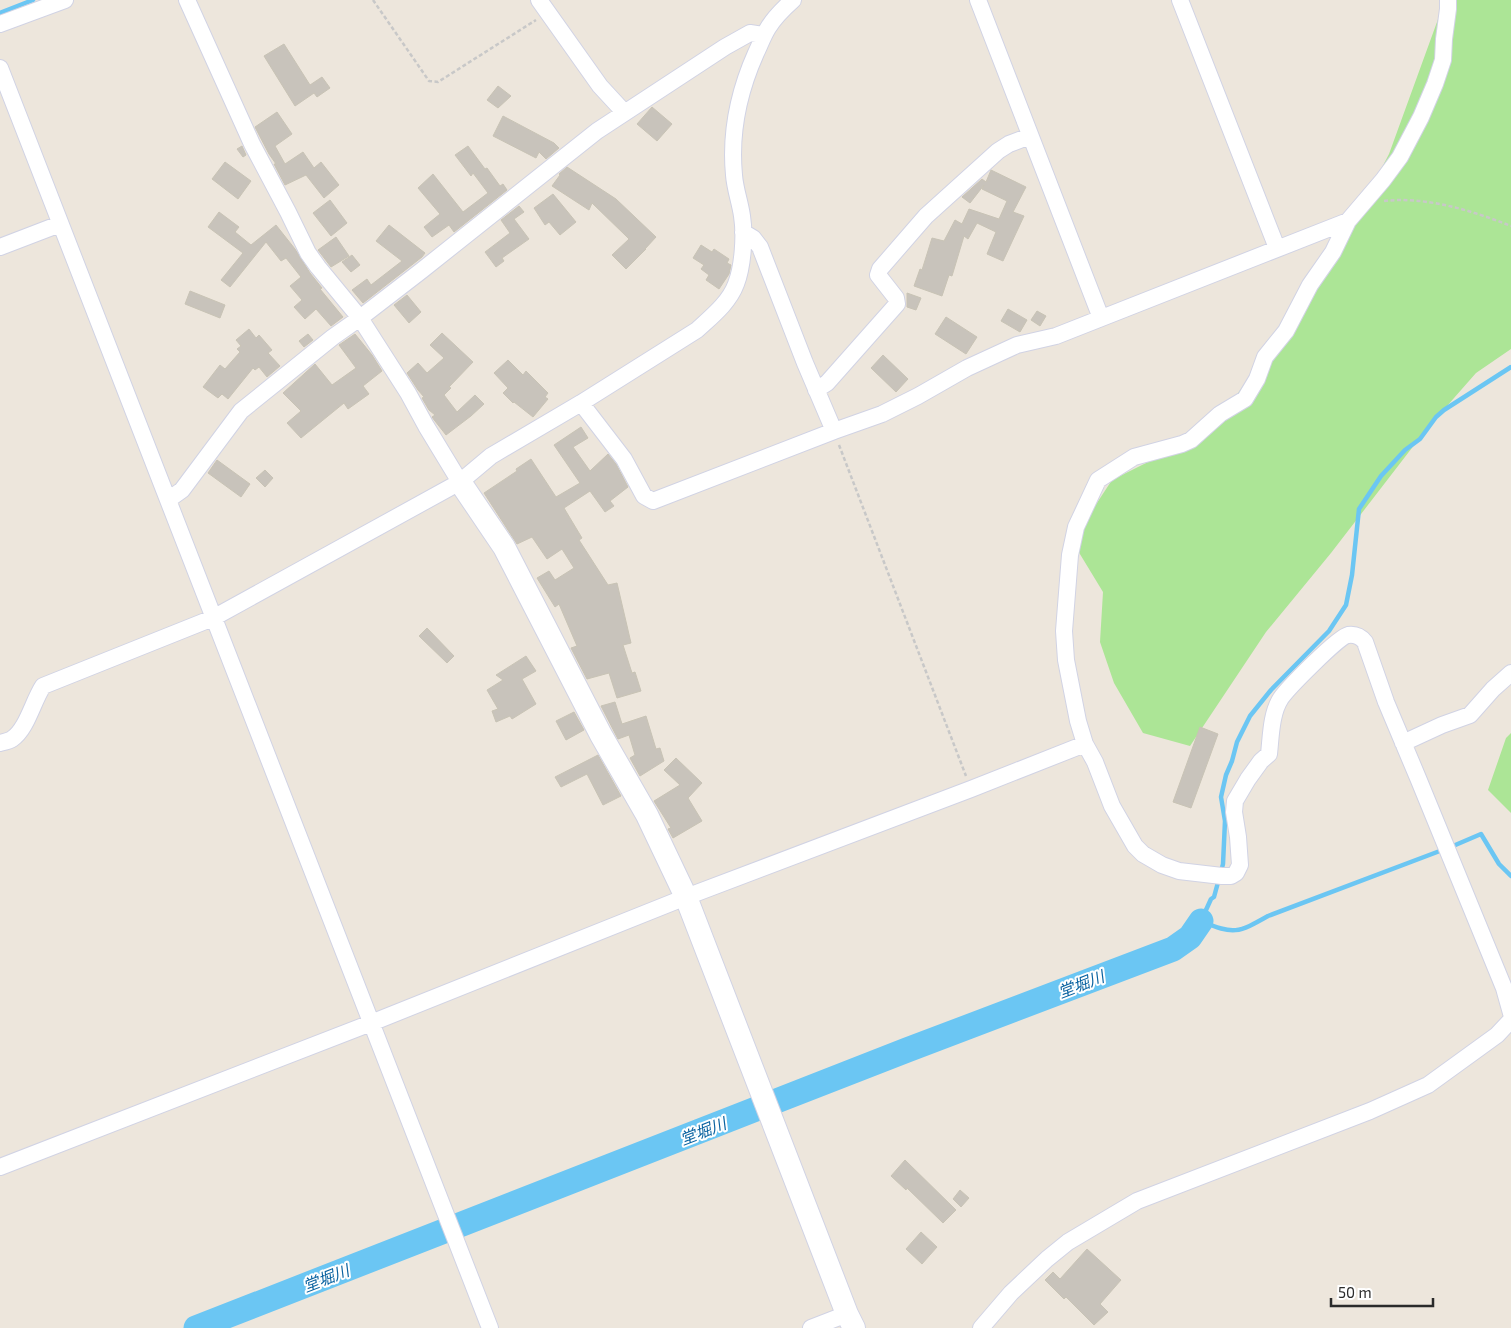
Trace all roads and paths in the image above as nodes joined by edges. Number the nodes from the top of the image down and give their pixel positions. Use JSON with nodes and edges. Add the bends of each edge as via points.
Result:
{"nodes":[{"id":1,"x":65,"y":0,"type":"edge"},
{"id":2,"x":187,"y":0,"type":"edge"},
{"id":3,"x":373,"y":0,"type":"edge"},
{"id":4,"x":793,"y":0,"type":"edge"},
{"id":5,"x":978,"y":0,"type":"edge"},
{"id":6,"x":1180,"y":0,"type":"edge"},
{"id":7,"x":1448,"y":0,"type":"edge"},
{"id":8,"x":543,"y":6,"type":"edge"},
{"id":9,"x":0,"y":24,"type":"edge"},
{"id":10,"x":764,"y":35,"type":"junction"},
{"id":11,"x":0,"y":68,"type":"edge"},
{"id":12,"x":624,"y":112,"type":"junction"},
{"id":13,"x":1030,"y":136,"type":"junction"},
{"id":14,"x":1377,"y":201,"type":"dead end"},
{"id":15,"x":1348,"y":221,"type":"junction"},
{"id":16,"x":60,"y":224,"type":"junction"},
{"id":17,"x":1511,"y":226,"type":"edge"},
{"id":18,"x":743,"y":232,"type":"junction"},
{"id":19,"x":0,"y":247,"type":"edge"},
{"id":20,"x":1277,"y":248,"type":"junction"},
{"id":21,"x":360,"y":318,"type":"junction"},
{"id":22,"x":1101,"y":318,"type":"junction"},
{"id":23,"x":816,"y":390,"type":"junction"},
{"id":24,"x":581,"y":403,"type":"junction"},
{"id":25,"x":834,"y":431,"type":"junction"},
{"id":26,"x":460,"y":482,"type":"junction"},
{"id":27,"x":168,"y":500,"type":"junction"},
{"id":28,"x":213,"y":618,"type":"junction"},
{"id":29,"x":1511,"y":673,"type":"edge"},
{"id":30,"x":0,"y":743,"type":"edge"},
{"id":31,"x":1403,"y":743,"type":"junction"},
{"id":32,"x":1085,"y":744,"type":"junction"},
{"id":33,"x":971,"y":789,"type":"junction"},
{"id":34,"x":686,"y":898,"type":"junction"},
{"id":35,"x":1511,"y":1012,"type":"edge"},
{"id":36,"x":1511,"y":1020,"type":"edge"},
{"id":37,"x":371,"y":1023,"type":"junction"},
{"id":38,"x":0,"y":1167,"type":"edge"},
{"id":39,"x":850,"y":1321,"type":"edge"},
{"id":40,"x":490,"y":1328,"type":"edge"},
{"id":41,"x":811,"y":1328,"type":"edge"},
{"id":42,"x":981,"y":1328,"type":"edge"}],
"edges":[{"from":1,"to":9,"type":"street"},
{"from":2,"to":21,"type":"street","via":[[252,144],[308,254]]},
{"from":3,"to":8,"type":"path","via":[[429,81],[438,82]]},
{"from":4,"to":10,"type":"street"},
{"from":5,"to":13,"type":"street"},
{"from":6,"to":20,"type":"street"},
{"from":7,"to":15,"type":"street","via":[[1443,60],[1421,117],[1400,157]]},
{"from":8,"to":12,"type":"street","via":[[600,86]]},
{"from":10,"to":12,"type":"street","via":[[750,34],[726,47]]},
{"from":10,"to":18,"type":"street","via":[[742,92],[733,134],[732,158]]},
{"from":11,"to":16,"type":"street"},
{"from":12,"to":21,"type":"street"},
{"from":13,"to":22,"type":"street"},
{"from":13,"to":23,"type":"street","via":[[998,151],[910,233],[878,275],[897,304],[827,383]]},
{"from":14,"to":17,"type":"path","via":[[1428,202],[1483,215]]},
{"from":15,"to":20,"type":"street"},
{"from":15,"to":32,"type":"street","via":[[1286,331],[1265,357],[1245,399],[1220,414],[1191,440],[1134,456],[1098,480],[1076,527],[1070,555],[1064,631],[1066,660]]},
{"from":16,"to":19,"type":"street"},
{"from":16,"to":27,"type":"street"},
{"from":18,"to":23,"type":"street","via":[[760,247]]},
{"from":18,"to":24,"type":"street","via":[[736,284],[724,304],[697,330]]},
{"from":20,"to":22,"type":"street"},
{"from":21,"to":26,"type":"street"},
{"from":21,"to":27,"type":"street","via":[[241,411],[182,490]]},
{"from":22,"to":25,"type":"street","via":[[1056,336],[1017,345],[882,414]]},
{"from":23,"to":25,"type":"street"},
{"from":24,"to":25,"type":"street","via":[[624,459],[644,496],[653,501]]},
{"from":24,"to":26,"type":"street","via":[[491,456]]},
{"from":25,"to":33,"type":"path"},
{"from":26,"to":28,"type":"street"},
{"from":26,"to":34,"type":"street","via":[[504,547],[601,735],[647,815]]},
{"from":27,"to":28,"type":"street"},
{"from":28,"to":30,"type":"street","via":[[43,686],[19,731],[11,740]]},
{"from":28,"to":37,"type":"street"},
{"from":29,"to":31,"type":"street","via":[[1470,715]]},
{"from":31,"to":32,"type":"street","via":[[1365,642],[1349,634],[1343,637],[1313,663],[1281,698],[1273,722],[1269,754],[1235,801],[1240,865],[1230,876],[1178,871],[1139,850],[1112,806]]},
{"from":31,"to":35,"type":"street"},
{"from":32,"to":33,"type":"street"},
{"from":33,"to":34,"type":"street"},
{"from":34,"to":37,"type":"street"},
{"from":34,"to":39,"type":"street"},
{"from":36,"to":42,"type":"street","via":[[1498,1035],[1428,1084],[1370,1111],[1137,1201],[1068,1242],[1047,1259]]},
{"from":37,"to":38,"type":"street"},
{"from":37,"to":40,"type":"street"},
{"from":39,"to":41,"type":"street"}]}
